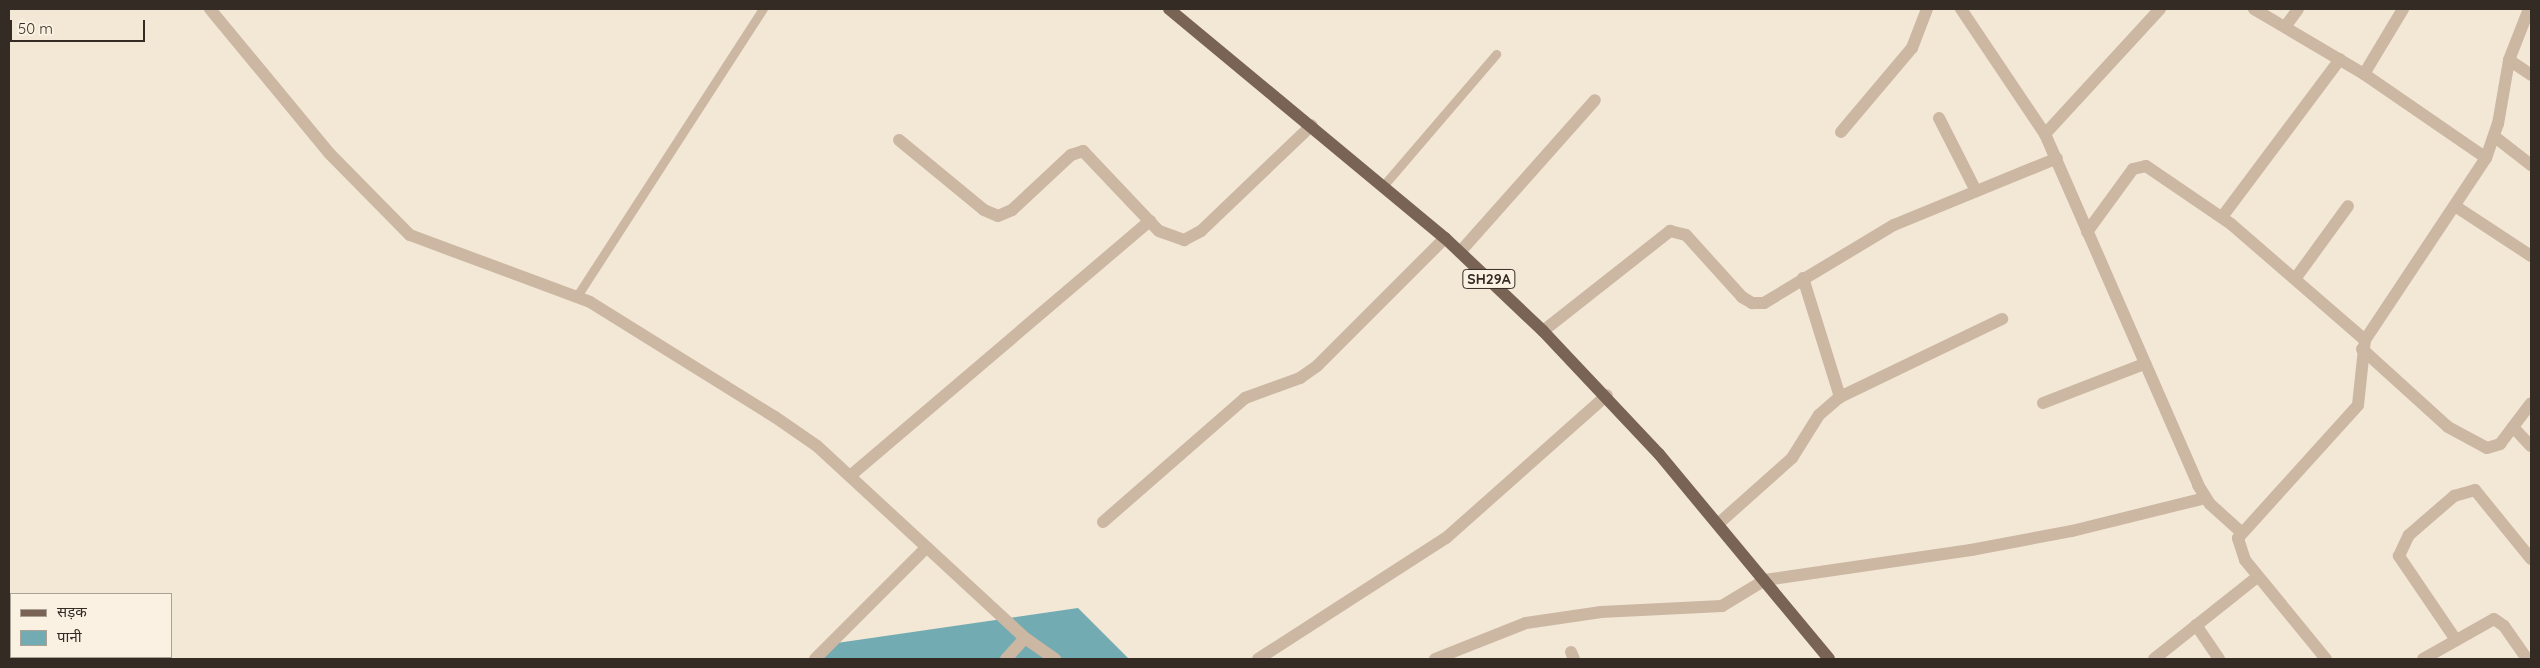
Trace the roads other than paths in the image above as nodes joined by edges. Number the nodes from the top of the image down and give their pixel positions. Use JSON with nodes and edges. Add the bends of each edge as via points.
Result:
{"nodes":[{"id":1,"x":210,"y":9,"type":"edge"},
{"id":2,"x":763,"y":9,"type":"edge"},
{"id":3,"x":1169,"y":9,"type":"edge"},
{"id":4,"x":1927,"y":9,"type":"edge"},
{"id":5,"x":1962,"y":9,"type":"edge"},
{"id":6,"x":2160,"y":9,"type":"edge"},
{"id":7,"x":2254,"y":9,"type":"edge"},
{"id":8,"x":2298,"y":9,"type":"edge"},
{"id":9,"x":2403,"y":9,"type":"edge"},
{"id":10,"x":2529,"y":9,"type":"edge"},
{"id":11,"x":2285,"y":27,"type":"junction"},
{"id":12,"x":1496,"y":54,"type":"dead end"},
{"id":13,"x":2340,"y":59,"type":"junction"},
{"id":14,"x":2509,"y":60,"type":"junction"},
{"id":15,"x":2364,"y":74,"type":"junction"},
{"id":16,"x":2531,"y":75,"type":"edge"},
{"id":17,"x":1595,"y":100,"type":"dead end"},
{"id":18,"x":1939,"y":118,"type":"dead end"},
{"id":19,"x":1312,"y":125,"type":"junction"},
{"id":20,"x":1841,"y":132,"type":"dead end"},
{"id":21,"x":2045,"y":134,"type":"junction"},
{"id":22,"x":2495,"y":136,"type":"junction"},
{"id":23,"x":899,"y":140,"type":"dead end"},
{"id":24,"x":2057,"y":158,"type":"junction"},
{"id":25,"x":2486,"y":158,"type":"junction"},
{"id":26,"x":2531,"y":165,"type":"edge"},
{"id":27,"x":1383,"y":186,"type":"junction"},
{"id":28,"x":1976,"y":191,"type":"junction"},
{"id":29,"x":2348,"y":206,"type":"dead end"},
{"id":30,"x":2455,"y":206,"type":"junction"},
{"id":31,"x":2222,"y":217,"type":"junction"},
{"id":32,"x":1150,"y":221,"type":"junction"},
{"id":33,"x":2087,"y":232,"type":"junction"},
{"id":34,"x":1445,"y":238,"type":"junction"},
{"id":35,"x":1460,"y":252,"type":"junction"},
{"id":36,"x":2531,"y":256,"type":"edge"},
{"id":37,"x":1803,"y":278,"type":"junction"},
{"id":38,"x":2295,"y":279,"type":"junction"},
{"id":39,"x":577,"y":296,"type":"junction"},
{"id":40,"x":2002,"y":318,"type":"dead end"},
{"id":41,"x":1543,"y":331,"type":"junction"},
{"id":42,"x":2363,"y":345,"type":"junction"},
{"id":43,"x":2144,"y":364,"type":"junction"},
{"id":44,"x":1607,"y":396,"type":"junction"},
{"id":45,"x":1840,"y":397,"type":"junction"},
{"id":46,"x":2042,"y":403,"type":"dead end"},
{"id":47,"x":2531,"y":404,"type":"edge"},
{"id":48,"x":2513,"y":427,"type":"junction"},
{"id":49,"x":2531,"y":446,"type":"edge"},
{"id":50,"x":850,"y":476,"type":"junction"},
{"id":51,"x":2205,"y":498,"type":"junction"},
{"id":52,"x":1103,"y":522,"type":"dead end"},
{"id":53,"x":1718,"y":524,"type":"junction"},
{"id":54,"x":2239,"y":538,"type":"junction"},
{"id":55,"x":927,"y":547,"type":"junction"},
{"id":56,"x":2531,"y":559,"type":"edge"},
{"id":57,"x":2258,"y":577,"type":"junction"},
{"id":58,"x":1768,"y":584,"type":"junction"},
{"id":59,"x":2196,"y":625,"type":"junction"},
{"id":60,"x":1025,"y":638,"type":"junction"},
{"id":61,"x":2456,"y":640,"type":"junction"},
{"id":62,"x":816,"y":659,"type":"edge"},
{"id":63,"x":1006,"y":659,"type":"edge"},
{"id":64,"x":1055,"y":659,"type":"edge"},
{"id":65,"x":1258,"y":659,"type":"edge"},
{"id":66,"x":1435,"y":659,"type":"edge"},
{"id":67,"x":1829,"y":659,"type":"edge"},
{"id":68,"x":2154,"y":659,"type":"edge"},
{"id":69,"x":2219,"y":659,"type":"edge"},
{"id":70,"x":2326,"y":659,"type":"edge"},
{"id":71,"x":2423,"y":659,"type":"edge"},
{"id":72,"x":2527,"y":659,"type":"edge"}],
"edges":[{"from":1,"to":39,"type":"street","via":[[330,154],[410,235],[430,245]]},
{"from":2,"to":39,"type":"lane"},
{"from":3,"to":19,"type":"main road","number":"SH29A"},
{"from":4,"to":20,"type":"street","via":[[1912,48]]},
{"from":5,"to":21,"type":"street"},
{"from":6,"to":21,"type":"street"},
{"from":7,"to":11,"type":"street"},
{"from":8,"to":11,"type":"street"},
{"from":9,"to":15,"type":"street"},
{"from":10,"to":14,"type":"street"},
{"from":11,"to":13,"type":"street"},
{"from":12,"to":27,"type":"lane"},
{"from":13,"to":15,"type":"street"},
{"from":13,"to":31,"type":"street"},
{"from":14,"to":16,"type":"street"},
{"from":14,"to":22,"type":"street"},
{"from":15,"to":25,"type":"street"},
{"from":17,"to":35,"type":"street"},
{"from":18,"to":28,"type":"street"},
{"from":19,"to":27,"type":"main road","number":"SH29A"},
{"from":19,"to":32,"type":"street","via":[[1192,238],[1168,238]]},
{"from":21,"to":24,"type":"street"},
{"from":22,"to":25,"type":"street"},
{"from":22,"to":26,"type":"street"},
{"from":23,"to":32,"type":"street","via":[[984,210],[998,216],[1012,210],[1071,155],[1083,151]]},
{"from":24,"to":28,"type":"street"},
{"from":24,"to":33,"type":"street"},
{"from":25,"to":30,"type":"street"},
{"from":27,"to":34,"type":"main road","number":"SH29A"},
{"from":28,"to":37,"type":"street","via":[[1894,225]]},
{"from":29,"to":38,"type":"street"},
{"from":30,"to":36,"type":"street"},
{"from":30,"to":42,"type":"street"},
{"from":31,"to":33,"type":"street","via":[[2153,169],[2141,165],[2133,169]]},
{"from":31,"to":38,"type":"street"},
{"from":32,"to":50,"type":"street"},
{"from":33,"to":43,"type":"street"},
{"from":34,"to":35,"type":"main road","number":"SH29A"},
{"from":34,"to":52,"type":"street","via":[[1317,366],[1300,378],[1267,387],[1238,403]]},
{"from":35,"to":41,"type":"main road","number":"SH29A"},
{"from":37,"to":41,"type":"street","via":[[1764,303],[1752,303],[1686,235],[1673,230]]},
{"from":37,"to":45,"type":"street"},
{"from":38,"to":42,"type":"street"},
{"from":39,"to":50,"type":"street","via":[[775,417],[817,446]]},
{"from":40,"to":45,"type":"street"},
{"from":41,"to":44,"type":"main road","number":"SH29A"},
{"from":42,"to":48,"type":"street","via":[[2432,414],[2476,445],[2496,447]]},
{"from":42,"to":54,"type":"street","via":[[2360,399],[2354,411]]},
{"from":43,"to":46,"type":"street"},
{"from":43,"to":51,"type":"street"},
{"from":44,"to":53,"type":"main road","number":"SH29A"},
{"from":44,"to":65,"type":"street","via":[[1446,538]]},
{"from":45,"to":53,"type":"street","via":[[1819,415],[1792,458]]},
{"from":47,"to":48,"type":"street"},
{"from":48,"to":49,"type":"street"},
{"from":50,"to":55,"type":"street"},
{"from":51,"to":54,"type":"street"},
{"from":51,"to":58,"type":"street","via":[[2072,531]]},
{"from":53,"to":58,"type":"main road","number":"SH29A"},
{"from":54,"to":57,"type":"street","via":[[2245,560]]},
{"from":55,"to":60,"type":"street"},
{"from":55,"to":62,"type":"street"},
{"from":56,"to":61,"type":"street","via":[[2475,490],[2454,496],[2409,535],[2402,546],[2401,559]]},
{"from":57,"to":59,"type":"street"},
{"from":57,"to":70,"type":"street"},
{"from":58,"to":66,"type":"street","via":[[1722,606],[1566,616],[1487,636]]},
{"from":58,"to":67,"type":"main road","number":"SH29A"},
{"from":59,"to":68,"type":"street"},
{"from":59,"to":69,"type":"street"},
{"from":60,"to":63,"type":"street"},
{"from":60,"to":64,"type":"street"},
{"from":61,"to":71,"type":"street"},
{"from":61,"to":72,"type":"street","via":[[2498,620]]}]}
